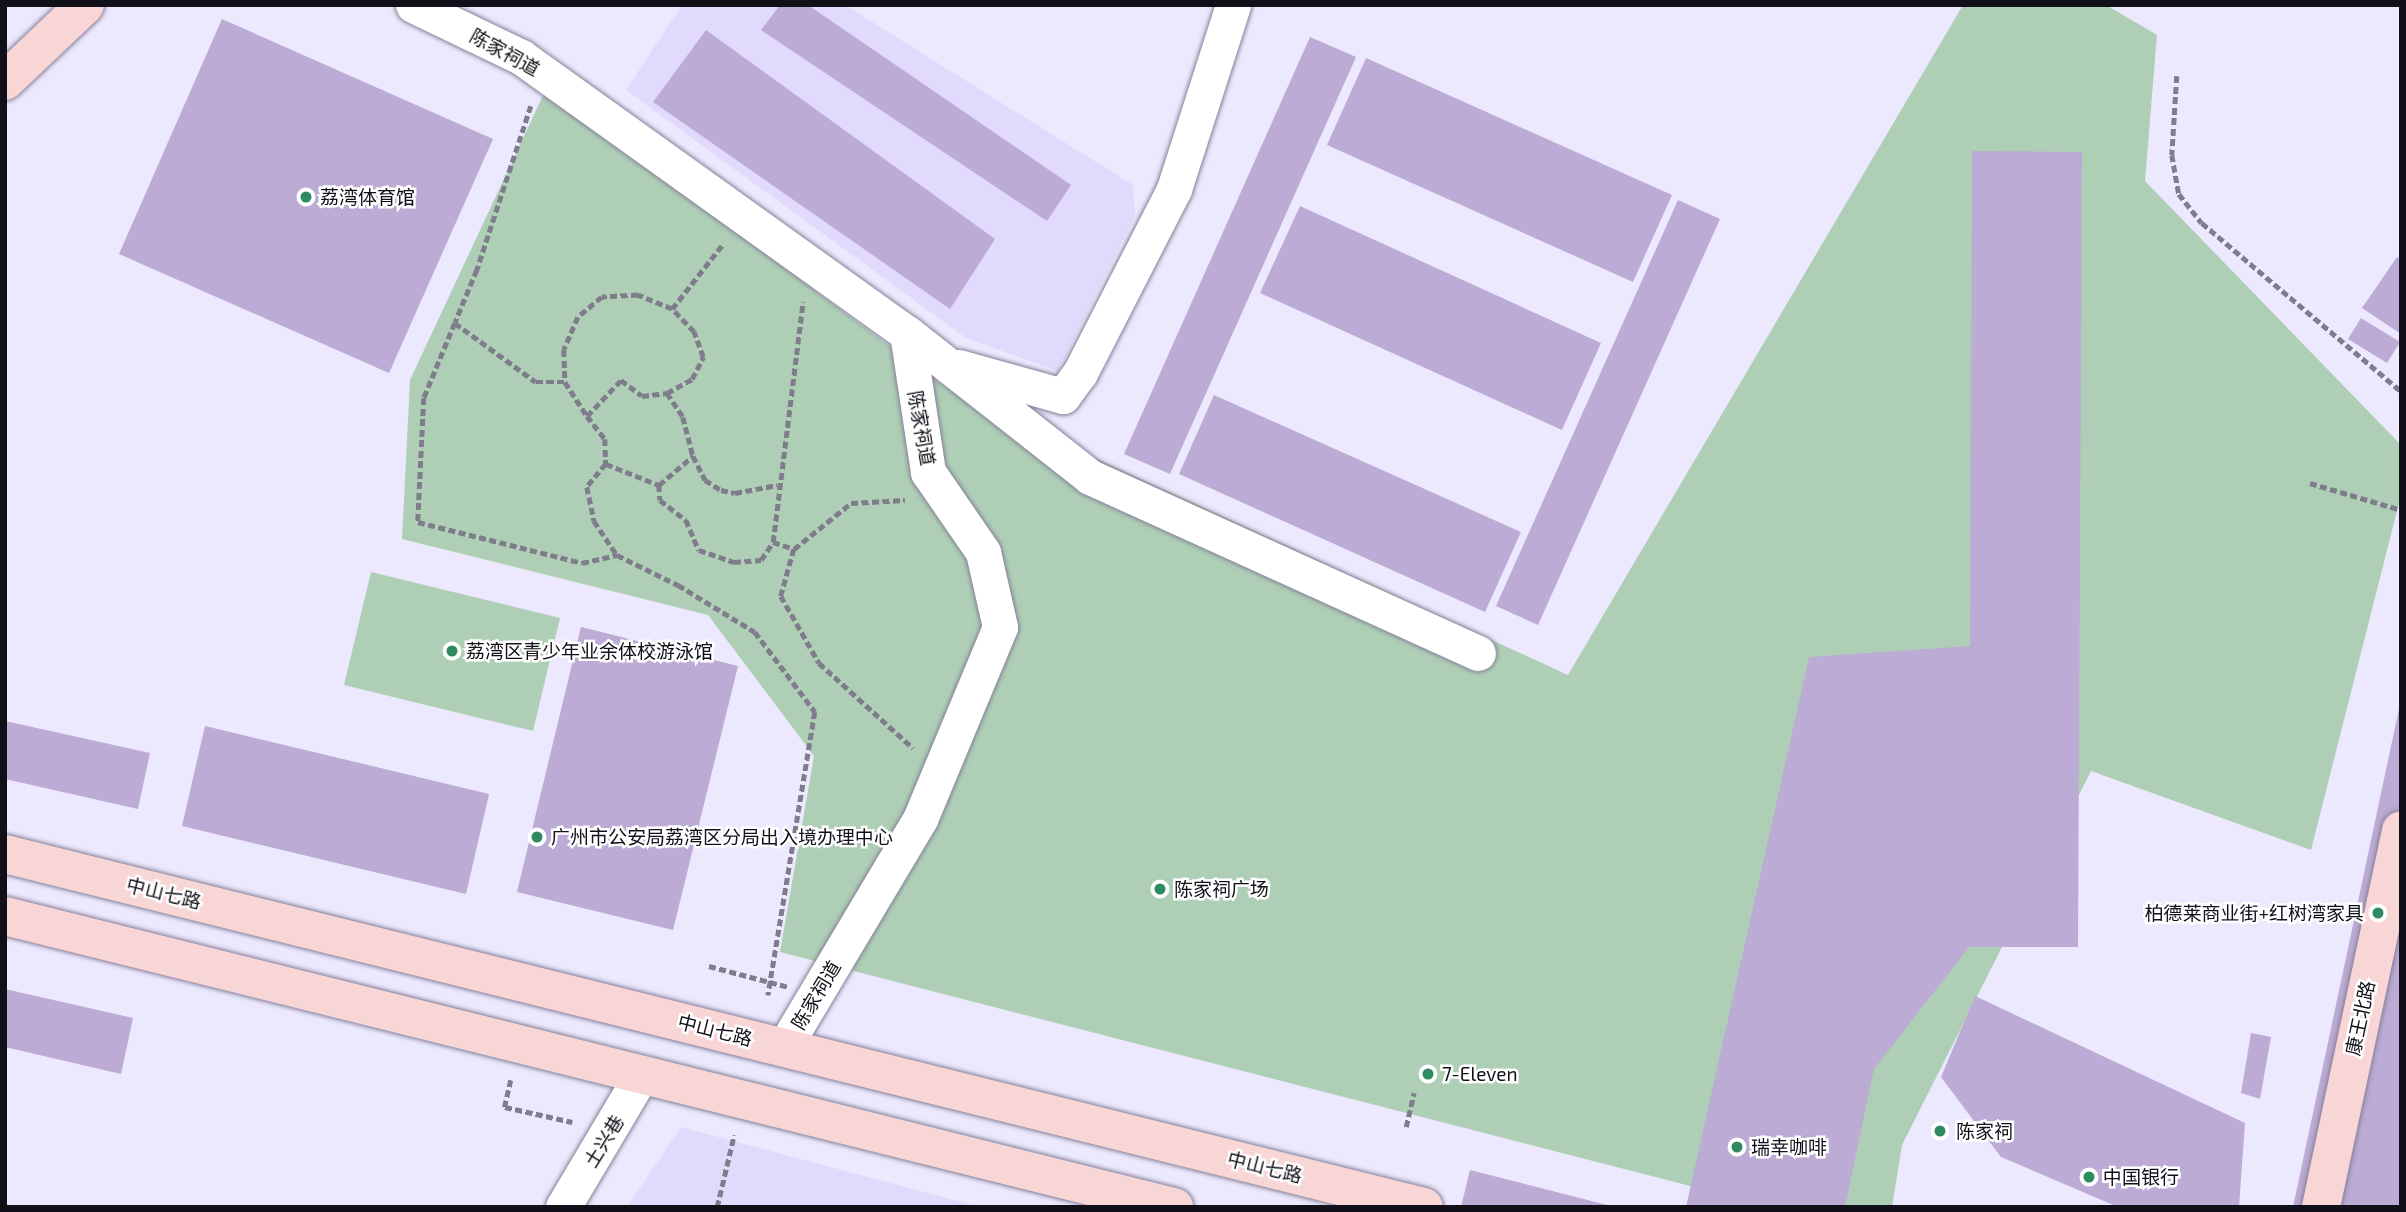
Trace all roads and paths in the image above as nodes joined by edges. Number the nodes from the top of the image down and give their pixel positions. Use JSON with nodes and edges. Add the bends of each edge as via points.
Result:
{"nodes":[{"id":1,"x":85,"y":5,"type":"edge"},
{"id":2,"x":413,"y":5,"type":"edge"},
{"id":3,"x":1233,"y":5,"type":"edge"},
{"id":4,"x":542,"y":71,"type":"junction"},
{"id":5,"x":2177,"y":76,"type":"dead end"},
{"id":6,"x":5,"y":81,"type":"edge"},
{"id":7,"x":744,"y":216,"type":"junction"},
{"id":8,"x":808,"y":263,"type":"junction"},
{"id":9,"x":672,"y":309,"type":"junction"},
{"id":10,"x":455,"y":323,"type":"junction"},
{"id":11,"x":907,"y":333,"type":"junction"},
{"id":12,"x":943,"y":362,"type":"junction"},
{"id":13,"x":565,"y":382,"type":"junction"},
{"id":14,"x":2401,"y":391,"type":"edge"},
{"id":15,"x":667,"y":393,"type":"junction"},
{"id":16,"x":586,"y":416,"type":"junction"},
{"id":17,"x":693,"y":456,"type":"junction"},
{"id":18,"x":606,"y":464,"type":"junction"},
{"id":19,"x":2309,"y":483,"type":"dead end"},
{"id":20,"x":659,"y":485,"type":"junction"},
{"id":21,"x":777,"y":485,"type":"junction"},
{"id":22,"x":948,"y":500,"type":"junction"},
{"id":23,"x":2401,"y":510,"type":"edge"},
{"id":24,"x":773,"y":542,"type":"junction"},
{"id":25,"x":794,"y":549,"type":"junction"},
{"id":26,"x":617,"y":555,"type":"junction"},
{"id":27,"x":1478,"y":653,"type":"dead end"},
{"id":28,"x":939,"y":772,"type":"junction"},
{"id":29,"x":2401,"y":830,"type":"edge"},
{"id":30,"x":5,"y":854,"type":"edge"},
{"id":31,"x":5,"y":916,"type":"edge"},
{"id":32,"x":709,"y":966,"type":"dead end"},
{"id":33,"x":789,"y":987,"type":"dead end"},
{"id":34,"x":768,"y":995,"type":"dead end"},
{"id":35,"x":784,"y":1047,"type":"junction"},
{"id":36,"x":512,"y":1072,"type":"dead end"},
{"id":37,"x":642,"y":1074,"type":"junction"},
{"id":38,"x":1415,"y":1093,"type":"dead end"},
{"id":39,"x":578,"y":1123,"type":"dead end"},
{"id":40,"x":1406,"y":1127,"type":"dead end"},
{"id":41,"x":736,"y":1128,"type":"dead end"},
{"id":42,"x":563,"y":1207,"type":"edge"},
{"id":43,"x":717,"y":1207,"type":"edge"},
{"id":44,"x":1174,"y":1207,"type":"edge"},
{"id":45,"x":1424,"y":1207,"type":"edge"},
{"id":46,"x":2321,"y":1207,"type":"edge"}],
"edges":[{"from":1,"to":6,"type":"main road"},
{"from":2,"to":4,"type":"street","name":"陈家祠道"},
{"from":3,"to":12,"type":"street","via":[[1174,189],[1080,373],[1063,396]]},
{"from":4,"to":7,"type":"street","name":"陈家祠道"},
{"from":4,"to":10,"type":"path"},
{"from":5,"to":14,"type":"path","via":[[2172,155],[2179,194],[2202,223]]},
{"from":7,"to":8,"type":"street","name":"陈家祠道"},
{"from":7,"to":9,"type":"path"},
{"from":8,"to":11,"type":"street","name":"陈家祠道"},
{"from":8,"to":21,"type":"path"},
{"from":9,"to":13,"type":"path","via":[[638,295],[602,298],[578,317],[564,350]]},
{"from":9,"to":15,"type":"path","via":[[694,332],[703,357],[692,379]]},
{"from":10,"to":13,"type":"path","via":[[536,382]]},
{"from":10,"to":26,"type":"path","via":[[424,398],[418,522],[582,563]]},
{"from":11,"to":12,"type":"street"},
{"from":11,"to":22,"type":"street","name":"陈家祠道","via":[[928,472]]},
{"from":12,"to":27,"type":"street","via":[[1090,477]]},
{"from":13,"to":16,"type":"path"},
{"from":15,"to":16,"type":"path","via":[[642,396],[621,380]]},
{"from":15,"to":17,"type":"path","via":[[683,418]]},
{"from":16,"to":18,"type":"path","via":[[606,439]]},
{"from":17,"to":20,"type":"path"},
{"from":17,"to":21,"type":"path","via":[[705,480],[721,489],[736,493]]},
{"from":18,"to":20,"type":"path"},
{"from":18,"to":26,"type":"path","via":[[587,487],[594,521]]},
{"from":19,"to":23,"type":"path"},
{"from":20,"to":24,"type":"path","via":[[660,500],[686,520],[699,550],[734,562],[761,559]]},
{"from":21,"to":24,"type":"path"},
{"from":22,"to":25,"type":"path","via":[[851,503]]},
{"from":22,"to":28,"type":"street","name":"陈家祠道","via":[[983,552],[1000,627]]},
{"from":24,"to":25,"type":"path"},
{"from":25,"to":28,"type":"path","via":[[781,596],[819,663]]},
{"from":26,"to":34,"type":"path","via":[[678,584],[755,632],[815,712]]},
{"from":28,"to":35,"type":"street","name":"陈家祠道","via":[[920,819]]},
{"from":29,"to":46,"type":"main road","name":"康王北路"},
{"from":30,"to":35,"type":"main road","name":"中山七路"},
{"from":31,"to":37,"type":"main road"},
{"from":32,"to":33,"type":"path","bridge":true},
{"from":35,"to":45,"type":"main road","name":"中山七路"},
{"from":36,"to":39,"type":"path","via":[[505,1107]]},
{"from":37,"to":42,"type":"street","name":"土兴巷"},
{"from":37,"to":44,"type":"main road"},
{"from":38,"to":40,"type":"path"},
{"from":41,"to":43,"type":"path"}]}
